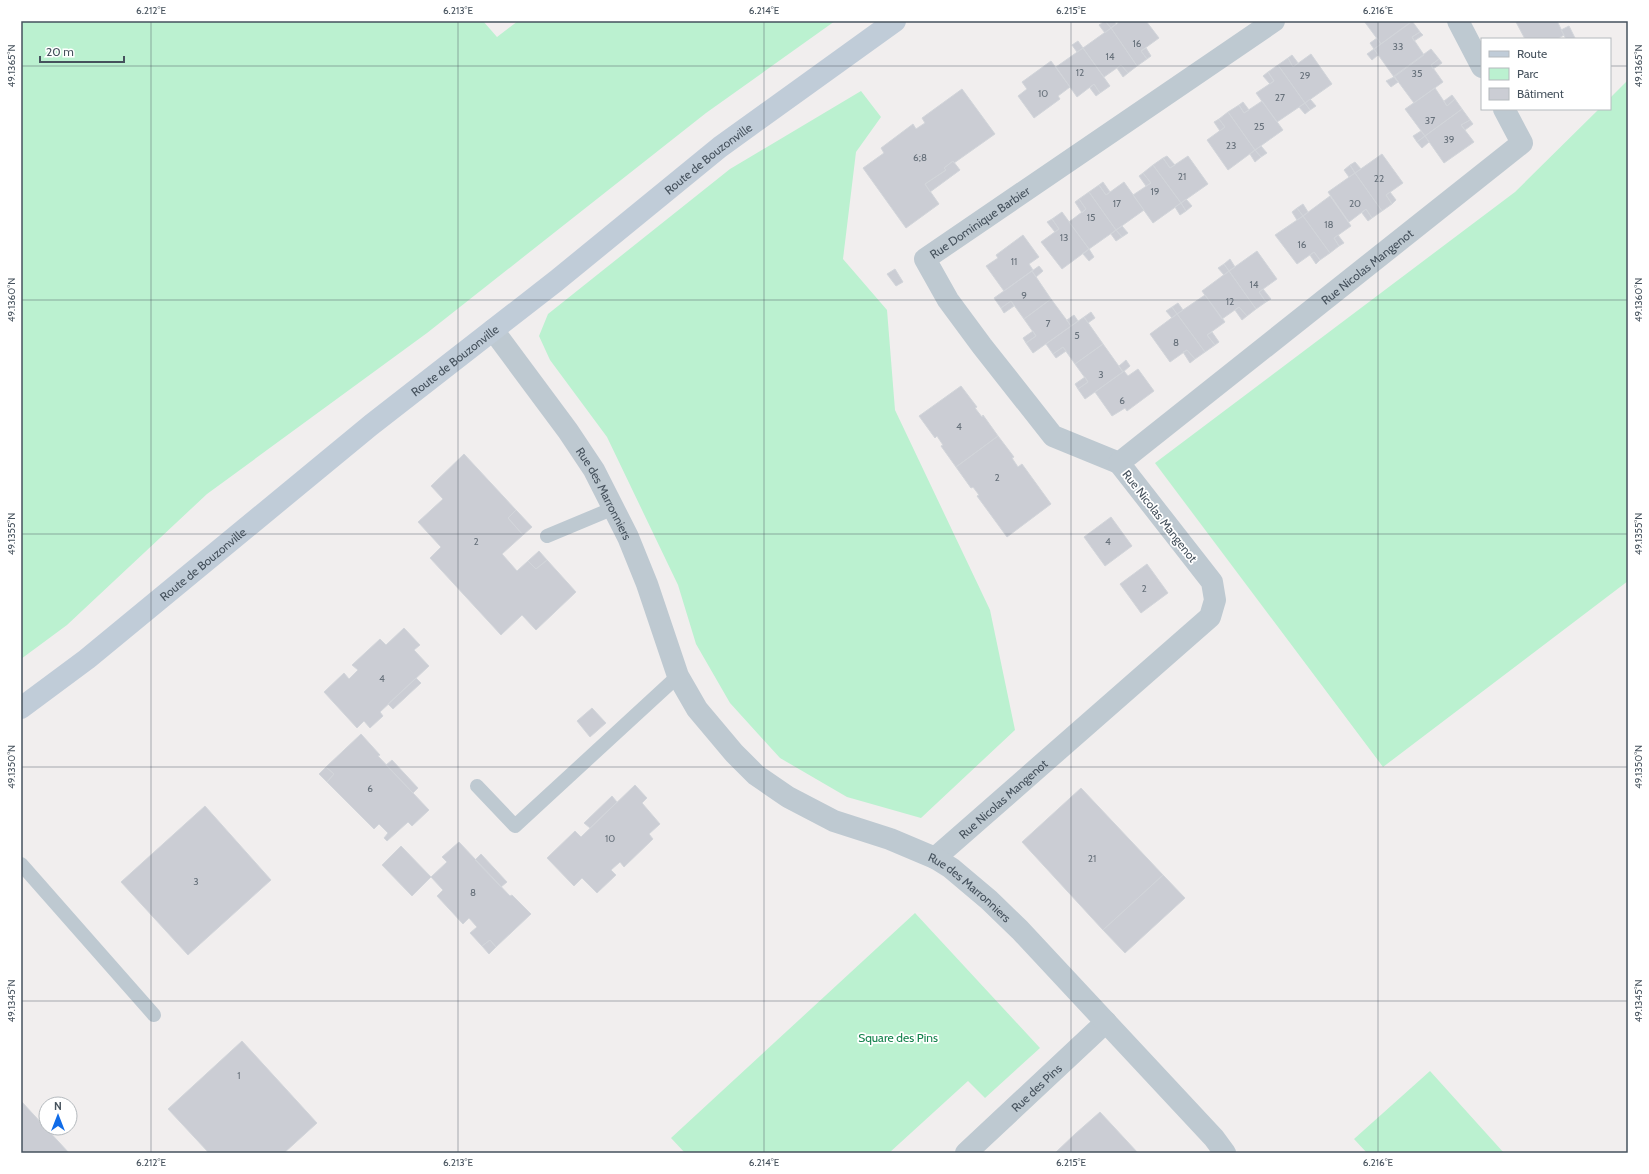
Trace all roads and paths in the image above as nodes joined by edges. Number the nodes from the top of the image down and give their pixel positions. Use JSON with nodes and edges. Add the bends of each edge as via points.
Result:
{"nodes":[{"id":1,"x":895,"y":21,"type":"edge"},
{"id":2,"x":1274,"y":21,"type":"edge"},
{"id":3,"x":1458,"y":21,"type":"edge"},
{"id":4,"x":1481,"y":65,"type":"edge"},
{"id":5,"x":1505,"y":110,"type":"edge"},
{"id":6,"x":493,"y":330,"type":"junction"},
{"id":7,"x":1119,"y":463,"type":"junction"},
{"id":8,"x":614,"y":508,"type":"junction"},
{"id":9,"x":548,"y":536,"type":"dead end"},
{"id":10,"x":678,"y":676,"type":"junction"},
{"id":11,"x":21,"y":708,"type":"edge"},
{"id":12,"x":477,"y":786,"type":"dead end"},
{"id":13,"x":935,"y":858,"type":"junction"},
{"id":14,"x":21,"y":864,"type":"edge"},
{"id":15,"x":154,"y":1015,"type":"dead end"},
{"id":16,"x":1106,"y":1022,"type":"junction"},
{"id":17,"x":966,"y":1153,"type":"edge"},
{"id":18,"x":1225,"y":1153,"type":"edge"}],
"edges":[{"from":1,"to":6,"type":"main road","name":"Route de Bouzonville","via":[[720,147]]},
{"from":2,"to":7,"type":"street","name":"Rue Dominique Barbier","via":[[925,259],[948,300],[1053,436]]},
{"from":3,"to":4,"type":"street"},
{"from":5,"to":7,"type":"street","name":"Rue Nicolas Mangenot","via":[[1522,143]]},
{"from":6,"to":8,"type":"street","name":"Rue des Marronniers","via":[[568,431],[594,470]]},
{"from":6,"to":11,"type":"main road","name":"Route de Bouzonville","via":[[371,425],[87,658]]},
{"from":7,"to":13,"type":"street","name":"Rue Nicolas Mangenot","via":[[1212,582],[1215,600],[1210,617]]},
{"from":8,"to":9,"type":"lane"},
{"from":8,"to":10,"type":"street","name":"Rue des Marronniers","via":[[647,584]]},
{"from":10,"to":12,"type":"lane","via":[[515,826]]},
{"from":10,"to":13,"type":"street","name":"Rue des Marronniers","via":[[697,709],[756,775],[788,797],[834,821],[890,839]]},
{"from":13,"to":16,"type":"street","name":"Rue des Marronniers","via":[[952,868],[989,900]]},
{"from":14,"to":15,"type":"lane"},
{"from":16,"to":17,"type":"street","name":"Rue des Pins"},
{"from":16,"to":18,"type":"street","name":"Rue des Marronniers"}]}
